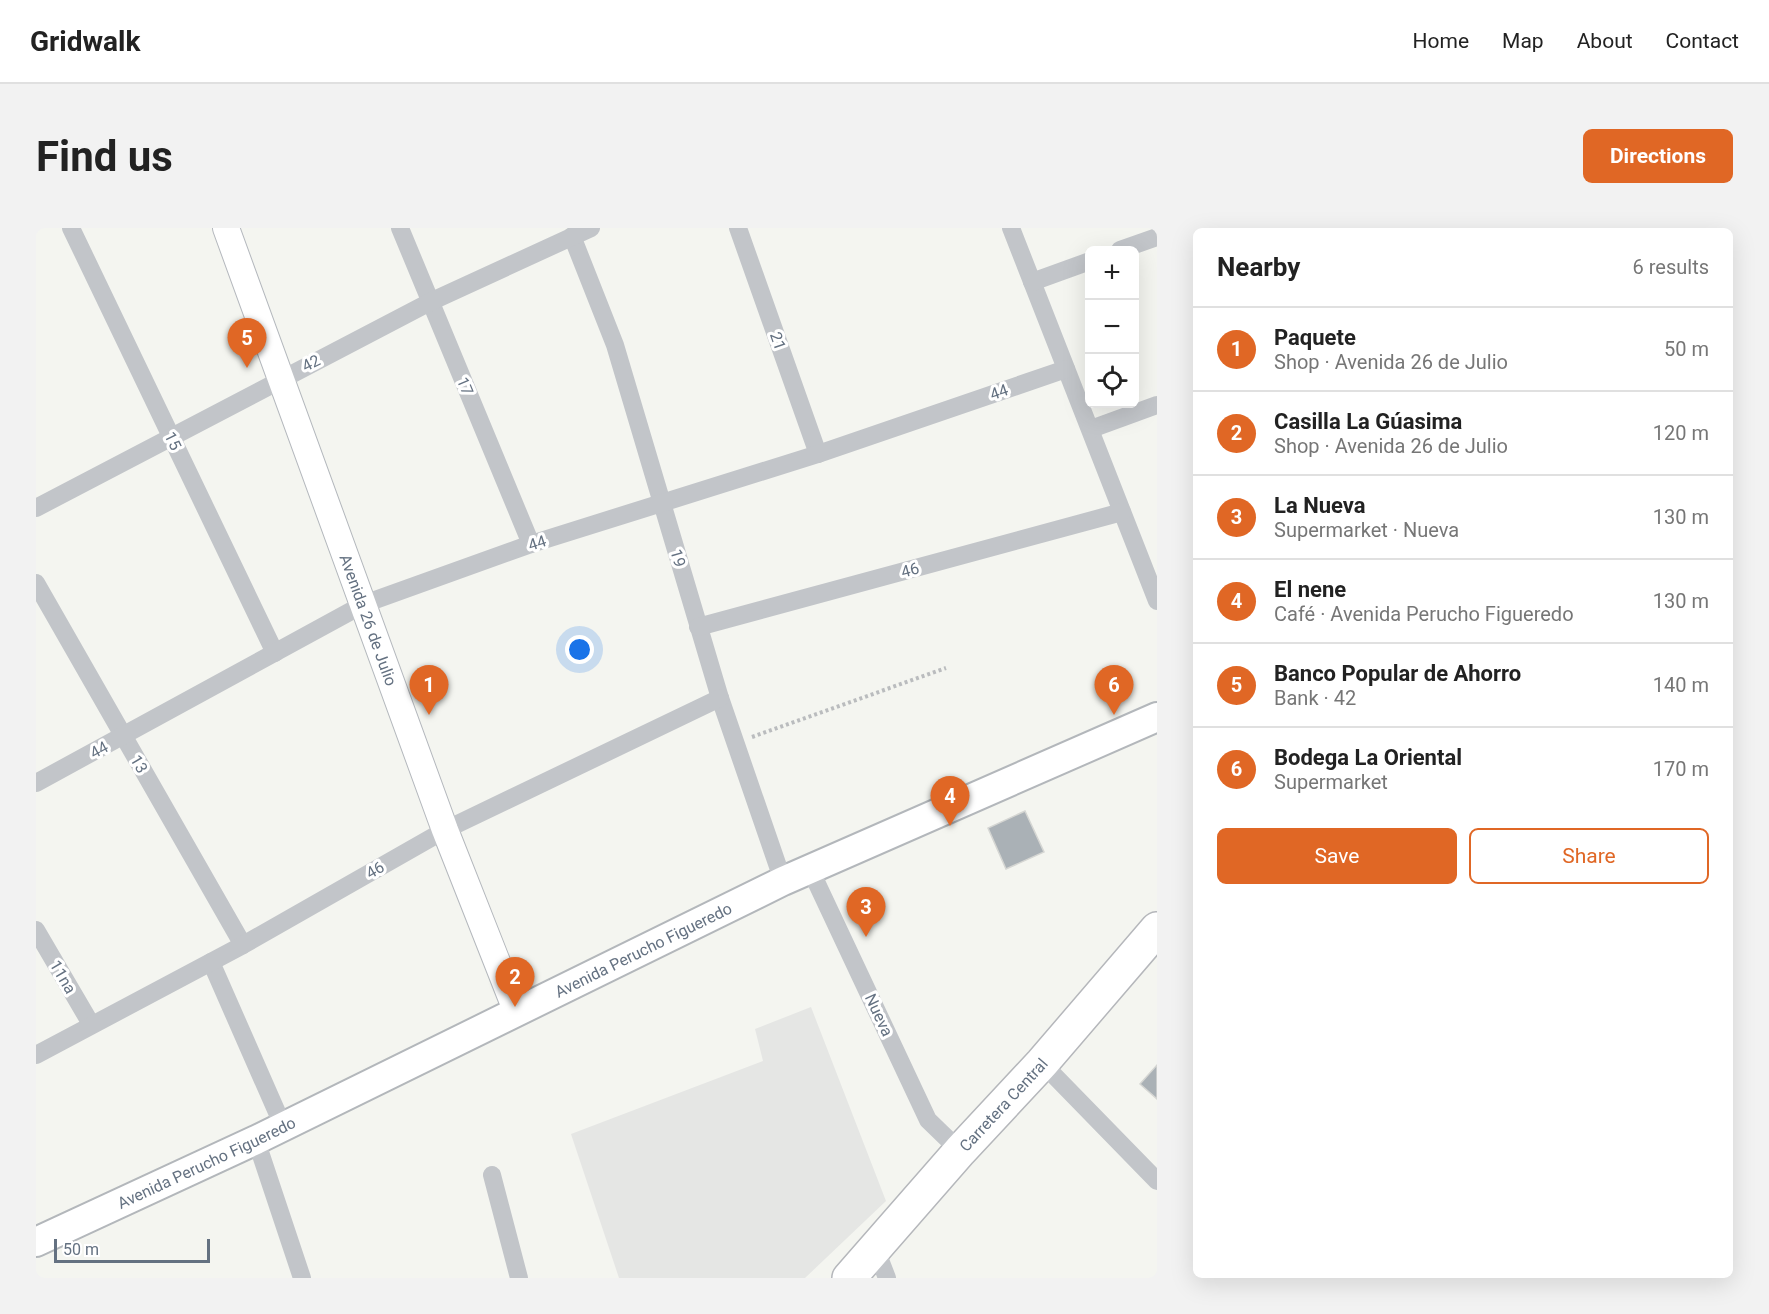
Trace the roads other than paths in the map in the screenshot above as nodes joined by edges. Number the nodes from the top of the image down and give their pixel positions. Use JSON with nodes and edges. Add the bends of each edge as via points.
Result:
{"nodes":[{"id":1,"x":71,"y":228,"type":"edge"},
{"id":2,"x":226,"y":228,"type":"edge"},
{"id":3,"x":400,"y":228,"type":"edge"},
{"id":4,"x":591,"y":228,"type":"edge"},
{"id":5,"x":738,"y":228,"type":"edge"},
{"id":6,"x":1011,"y":228,"type":"edge"},
{"id":7,"x":572,"y":236,"type":"junction"},
{"id":8,"x":1157,"y":237,"type":"edge"},
{"id":9,"x":1131,"y":246,"type":"edge"},
{"id":10,"x":1085,"y":262,"type":"edge"},
{"id":11,"x":1032,"y":282,"type":"junction"},
{"id":12,"x":430,"y":302,"type":"junction"},
{"id":13,"x":1066,"y":369,"type":"junction"},
{"id":14,"x":283,"y":378,"type":"junction"},
{"id":15,"x":1157,"y":405,"type":"edge"},
{"id":16,"x":1091,"y":429,"type":"junction"},
{"id":17,"x":171,"y":436,"type":"junction"},
{"id":18,"x":818,"y":454,"type":"junction"},
{"id":19,"x":662,"y":505,"type":"junction"},
{"id":20,"x":36,"y":508,"type":"edge"},
{"id":21,"x":1122,"y":512,"type":"junction"},
{"id":22,"x":531,"y":544,"type":"junction"},
{"id":23,"x":36,"y":583,"type":"edge"},
{"id":24,"x":1157,"y":601,"type":"edge"},
{"id":25,"x":364,"y":604,"type":"junction"},
{"id":26,"x":698,"y":627,"type":"junction"},
{"id":27,"x":275,"y":653,"type":"junction"},
{"id":28,"x":720,"y":698,"type":"junction"},
{"id":29,"x":1157,"y":717,"type":"edge"},
{"id":30,"x":123,"y":737,"type":"junction"},
{"id":31,"x":36,"y":783,"type":"edge"},
{"id":32,"x":445,"y":830,"type":"junction"},
{"id":33,"x":811,"y":871,"type":"junction"},
{"id":34,"x":783,"y":881,"type":"junction"},
{"id":35,"x":1157,"y":929,"type":"edge"},
{"id":36,"x":36,"y":930,"type":"edge"},
{"id":37,"x":243,"y":945,"type":"junction"},
{"id":38,"x":211,"y":962,"type":"junction"},
{"id":39,"x":516,"y":1010,"type":"junction"},
{"id":40,"x":91,"y":1024,"type":"junction"},
{"id":41,"x":36,"y":1055,"type":"edge"},
{"id":42,"x":1042,"y":1063,"type":"junction"},
{"id":43,"x":284,"y":1126,"type":"junction"},
{"id":44,"x":256,"y":1140,"type":"junction"},
{"id":45,"x":960,"y":1151,"type":"junction"},
{"id":46,"x":492,"y":1175,"type":"dead end"},
{"id":47,"x":1157,"y":1181,"type":"edge"},
{"id":48,"x":36,"y":1242,"type":"edge"},
{"id":49,"x":875,"y":1246,"type":"junction"},
{"id":50,"x":302,"y":1278,"type":"edge"},
{"id":51,"x":519,"y":1278,"type":"edge"},
{"id":52,"x":849,"y":1278,"type":"edge"},
{"id":53,"x":887,"y":1278,"type":"edge"}],
"edges":[{"from":1,"to":17,"type":"street","name":"15"},
{"from":2,"to":14,"type":"street","name":"Avenida 26 de Julio"},
{"from":3,"to":12,"type":"street","name":"17"},
{"from":4,"to":7,"type":"street","name":"42"},
{"from":5,"to":18,"type":"street","name":"21"},
{"from":6,"to":11,"type":"street"},
{"from":7,"to":12,"type":"street","name":"42"},
{"from":7,"to":19,"type":"street","name":"19","via":[[615,345]]},
{"from":8,"to":9,"type":"street"},
{"from":10,"to":11,"type":"street"},
{"from":11,"to":13,"type":"street"},
{"from":12,"to":14,"type":"street","name":"42"},
{"from":12,"to":22,"type":"street","name":"17"},
{"from":13,"to":16,"type":"street"},
{"from":13,"to":18,"type":"street","name":"44"},
{"from":14,"to":17,"type":"street","name":"42"},
{"from":14,"to":25,"type":"street","name":"Avenida 26 de Julio"},
{"from":15,"to":16,"type":"street"},
{"from":16,"to":21,"type":"street"},
{"from":17,"to":20,"type":"street","name":"42"},
{"from":17,"to":27,"type":"street","name":"15"},
{"from":18,"to":19,"type":"street","name":"44"},
{"from":19,"to":22,"type":"street","name":"44"},
{"from":19,"to":26,"type":"street","name":"19"},
{"from":21,"to":24,"type":"street"},
{"from":21,"to":26,"type":"street","name":"46"},
{"from":22,"to":25,"type":"street","name":"44"},
{"from":23,"to":30,"type":"street","name":"13"},
{"from":25,"to":27,"type":"street","name":"44"},
{"from":25,"to":32,"type":"street","name":"Avenida 26 de Julio"},
{"from":26,"to":28,"type":"street","name":"19"},
{"from":27,"to":30,"type":"street","name":"44"},
{"from":28,"to":32,"type":"street","name":"46"},
{"from":28,"to":34,"type":"street","name":"19"},
{"from":29,"to":33,"type":"main road","name":"Avenida Perucho Figueredo"},
{"from":30,"to":31,"type":"street","name":"44"},
{"from":30,"to":37,"type":"street","name":"13"},
{"from":32,"to":37,"type":"street","name":"46"},
{"from":32,"to":39,"type":"street","name":"Avenida 26 de Julio"},
{"from":33,"to":34,"type":"main road","name":"Avenida Perucho Figueredo"},
{"from":33,"to":45,"type":"street","name":"Nueva","via":[[928,1120]]},
{"from":34,"to":39,"type":"main road","name":"Avenida Perucho Figueredo"},
{"from":35,"to":42,"type":"highway","name":"Carretera Central"},
{"from":36,"to":40,"type":"street","name":"11na"},
{"from":37,"to":38,"type":"street","name":"46"},
{"from":38,"to":40,"type":"street","name":"46"},
{"from":38,"to":43,"type":"street"},
{"from":39,"to":43,"type":"main road","name":"Avenida Perucho Figueredo"},
{"from":40,"to":41,"type":"street","name":"46"},
{"from":42,"to":45,"type":"highway","name":"Carretera Central"},
{"from":42,"to":47,"type":"street"},
{"from":43,"to":44,"type":"main road","name":"Avenida Perucho Figueredo"},
{"from":44,"to":48,"type":"main road","name":"Avenida Perucho Figueredo"},
{"from":44,"to":50,"type":"street"},
{"from":45,"to":49,"type":"highway","name":"Carretera Central"},
{"from":46,"to":51,"type":"street"},
{"from":49,"to":52,"type":"highway","name":"Carretera Central"},
{"from":49,"to":53,"type":"street"}]}
